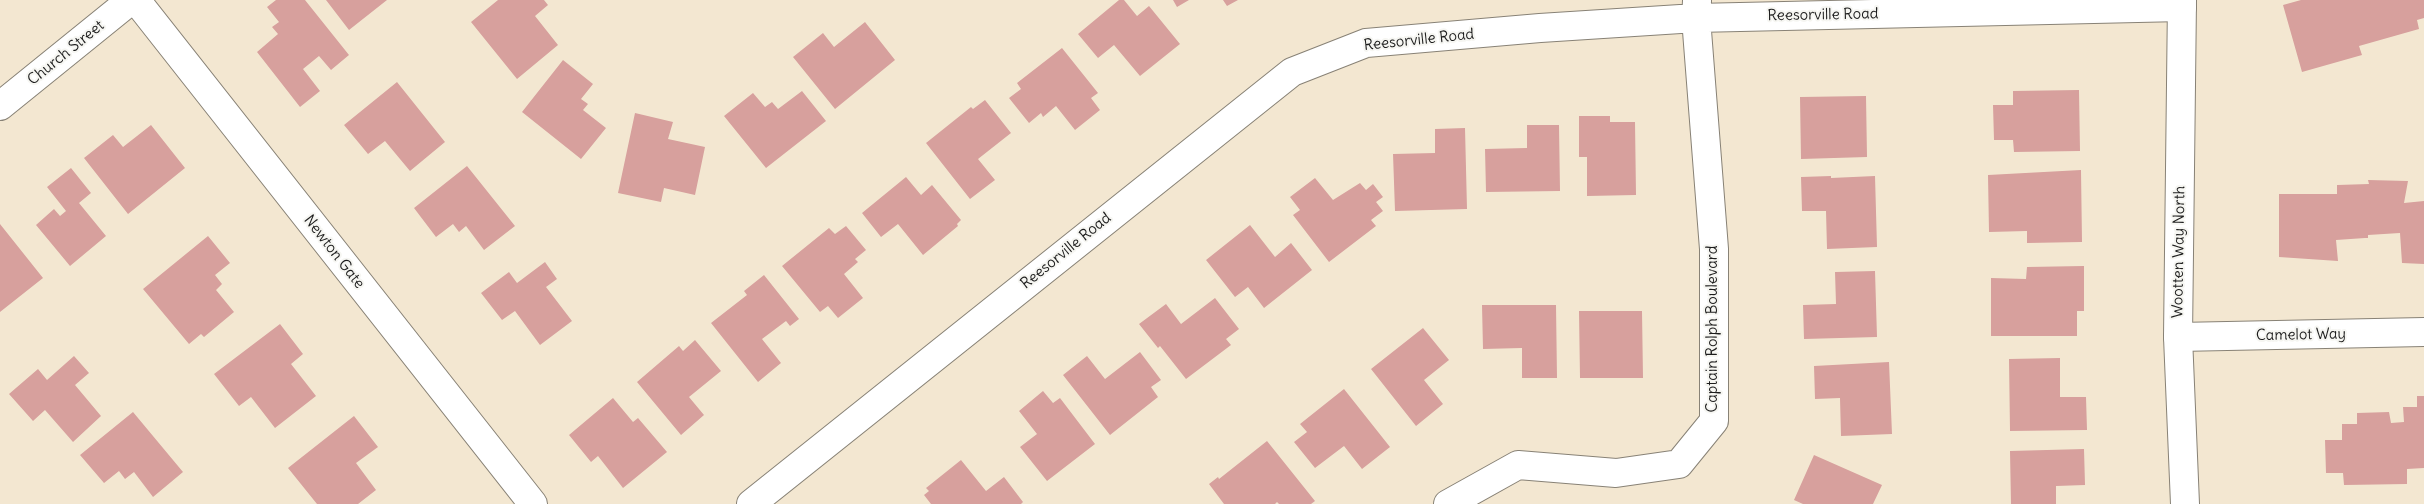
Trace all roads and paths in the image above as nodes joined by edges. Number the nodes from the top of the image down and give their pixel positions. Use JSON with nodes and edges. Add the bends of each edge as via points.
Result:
{"nodes":[{"id":1,"x":131,"y":0,"type":"edge"},
{"id":2,"x":136,"y":0,"type":"edge"},
{"id":3,"x":2182,"y":4,"type":"edge"},
{"id":4,"x":1697,"y":9,"type":"edge"},
{"id":5,"x":0,"y":106,"type":"edge"},
{"id":6,"x":2424,"y":332,"type":"edge"},
{"id":7,"x":2178,"y":337,"type":"junction"},
{"id":8,"x":533,"y":504,"type":"edge"},
{"id":9,"x":751,"y":504,"type":"edge"},
{"id":10,"x":1448,"y":504,"type":"edge"},
{"id":11,"x":2186,"y":504,"type":"edge"}],
"edges":[{"from":1,"to":5,"type":"street","name":"Church Street"},
{"from":2,"to":8,"type":"street","name":"Newton Gate"},
{"from":3,"to":4,"type":"street","name":"Reesorville Road"},
{"from":3,"to":7,"type":"street","name":"Wootten Way North"},
{"from":4,"to":9,"type":"street","name":"Reesorville Road","via":[[1540,28],[1366,43],[1292,72]]},
{"from":4,"to":10,"type":"street","name":"Captain Rolph Boulevard","via":[[1714,249],[1714,421],[1679,464],[1616,473],[1518,465]]},
{"from":6,"to":7,"type":"street","name":"Camelot Way"},
{"from":7,"to":11,"type":"street","name":"Wootten Way North"}]}
